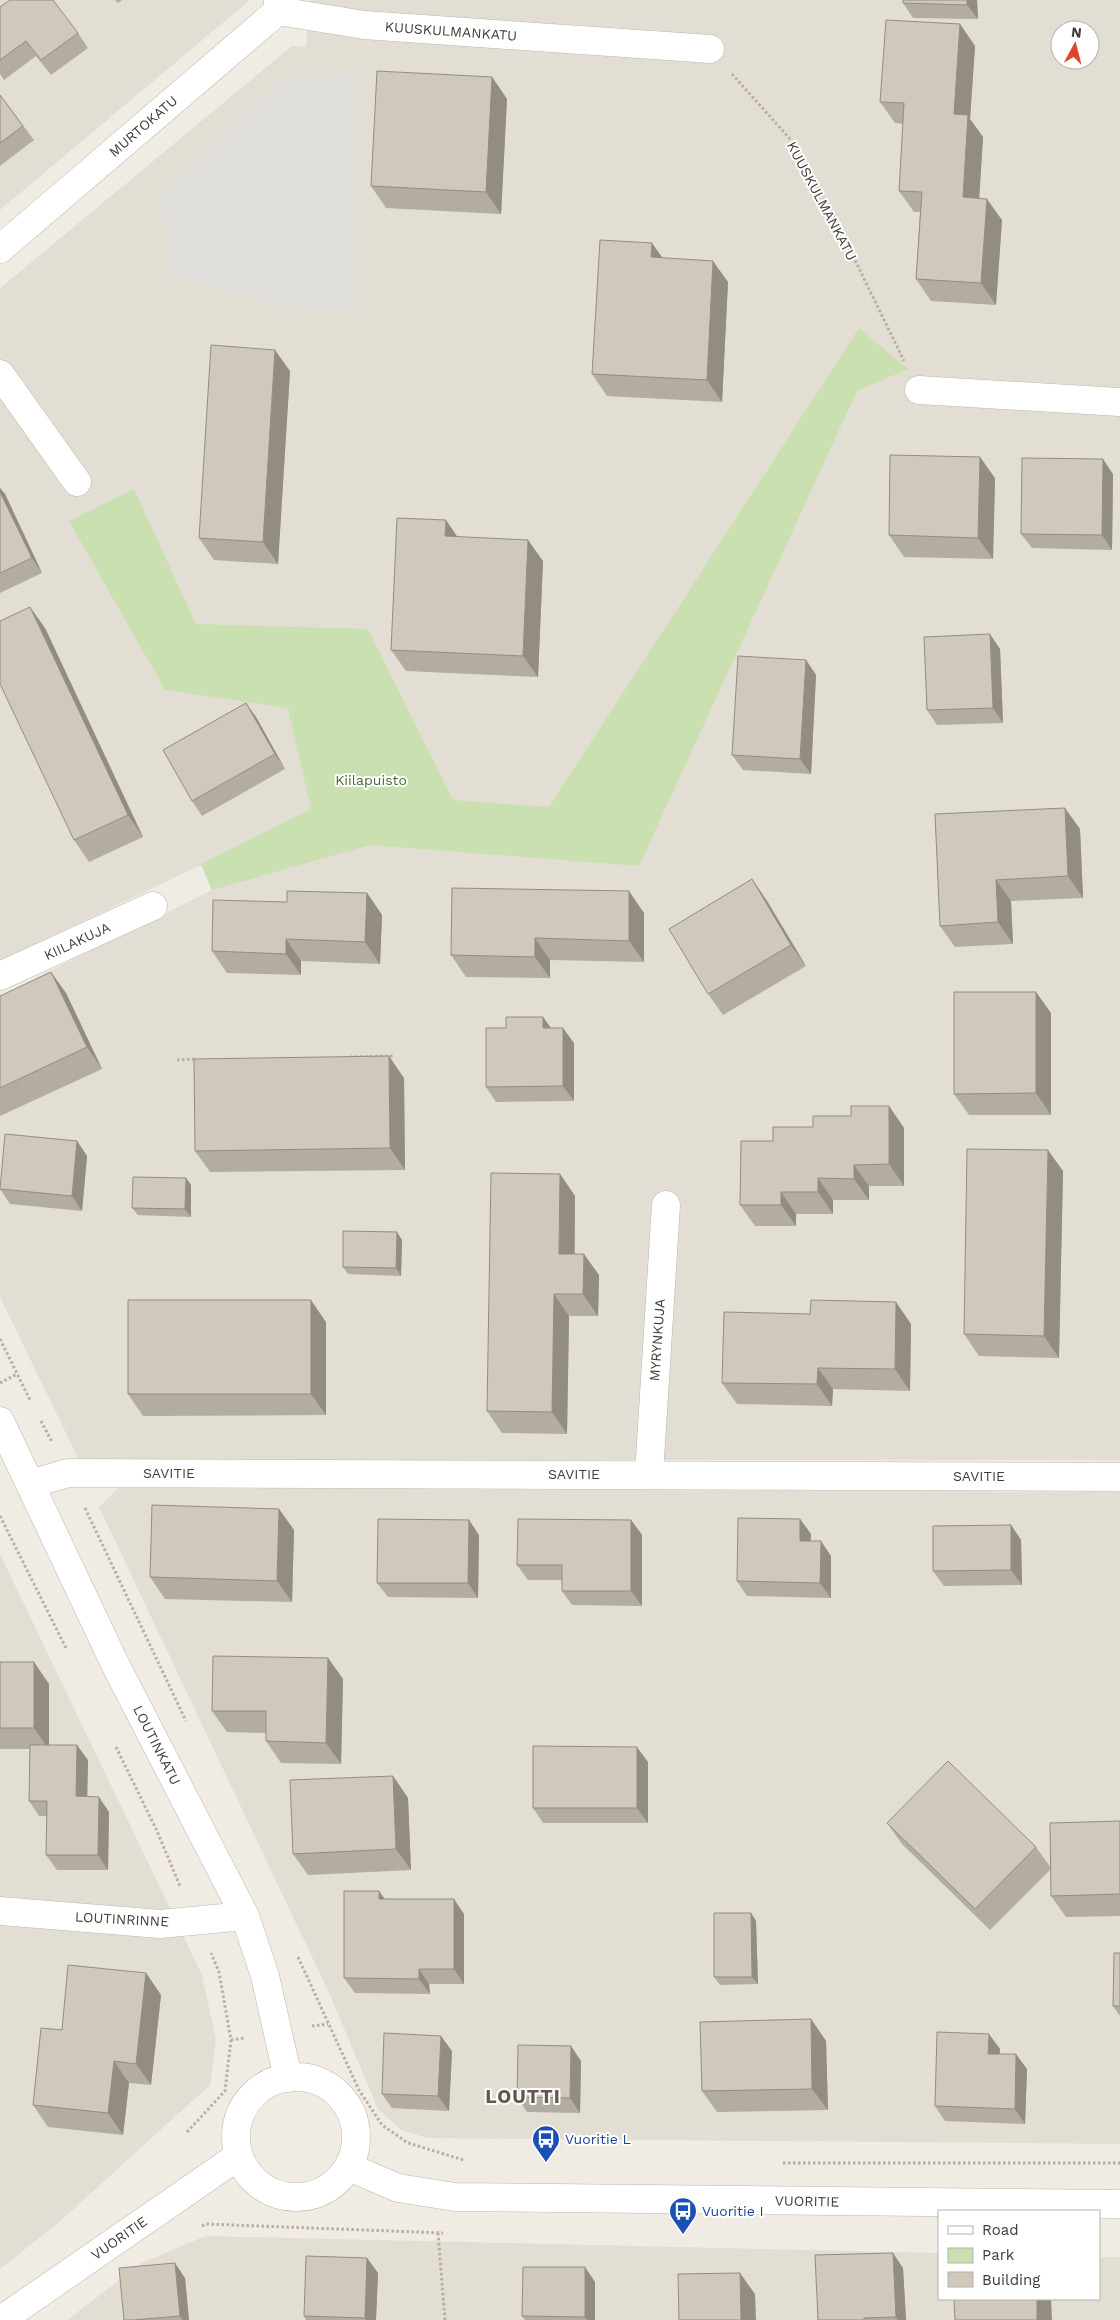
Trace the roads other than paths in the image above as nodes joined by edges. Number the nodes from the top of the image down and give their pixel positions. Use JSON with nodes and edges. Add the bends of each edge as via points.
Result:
{"nodes":[{"id":1,"x":278,"y":6,"type":"edge"},
{"id":2,"x":710,"y":49,"type":"road end"},
{"id":3,"x":0,"y":249,"type":"edge"},
{"id":4,"x":0,"y":374,"type":"edge"},
{"id":5,"x":919,"y":390,"type":"road end"},
{"id":6,"x":1120,"y":402,"type":"edge"},
{"id":7,"x":77,"y":482,"type":"dead end"},
{"id":8,"x":153,"y":906,"type":"dead end"},
{"id":9,"x":0,"y":976,"type":"edge"},
{"id":10,"x":666,"y":1205,"type":"dead end"},
{"id":11,"x":0,"y":1421,"type":"edge"},
{"id":12,"x":649,"y":1474,"type":"junction"},
{"id":13,"x":1120,"y":1477,"type":"edge"},
{"id":14,"x":30,"y":1484,"type":"junction"},
{"id":15,"x":0,"y":1911,"type":"edge"},
{"id":16,"x":245,"y":1916,"type":"junction"},
{"id":17,"x":288,"y":2078,"type":"junction"},
{"id":18,"x":237,"y":2157,"type":"junction"},
{"id":19,"x":349,"y":2167,"type":"junction"},
{"id":20,"x":1120,"y":2204,"type":"edge"},
{"id":21,"x":0,"y":2320,"type":"edge"}],
"edges":[{"from":1,"to":2,"type":"street","name":"KUUSKULMANKATU","via":[[364,25]]},
{"from":1,"to":3,"type":"street","name":"MURTOKATU"},
{"from":4,"to":7,"type":"street"},
{"from":5,"to":6,"type":"street"},
{"from":8,"to":9,"type":"street","name":"KIILAKUJA"},
{"from":10,"to":12,"type":"street","name":"MYRYNKUJA"},
{"from":11,"to":14,"type":"street","name":"LOUTINKATU"},
{"from":12,"to":13,"type":"street","name":"SAVITIE"},
{"from":12,"to":14,"type":"street","name":"SAVITIE","via":[[68,1473]]},
{"from":14,"to":16,"type":"street","name":"LOUTINKATU","via":[[116,1666]]},
{"from":15,"to":16,"type":"street","name":"LOUTINRINNE","via":[[160,1924]]},
{"from":16,"to":17,"type":"street","name":"LOUTINKATU","via":[[266,1976]]},
{"from":17,"to":18,"type":"street","via":[[269,2083],[241,2110],[236,2128]]},
{"from":17,"to":19,"type":"street","via":[[324,2085],[340,2096],[356,2130],[355,2149]]},
{"from":18,"to":19,"type":"street","via":[[246,2172],[265,2187],[287,2195],[310,2195],[327,2189],[338,2182]]},
{"from":18,"to":21,"type":"street","name":"VUORITIE"},
{"from":19,"to":20,"type":"street","name":"VUORITIE","via":[[398,2188],[455,2197]]}]}
